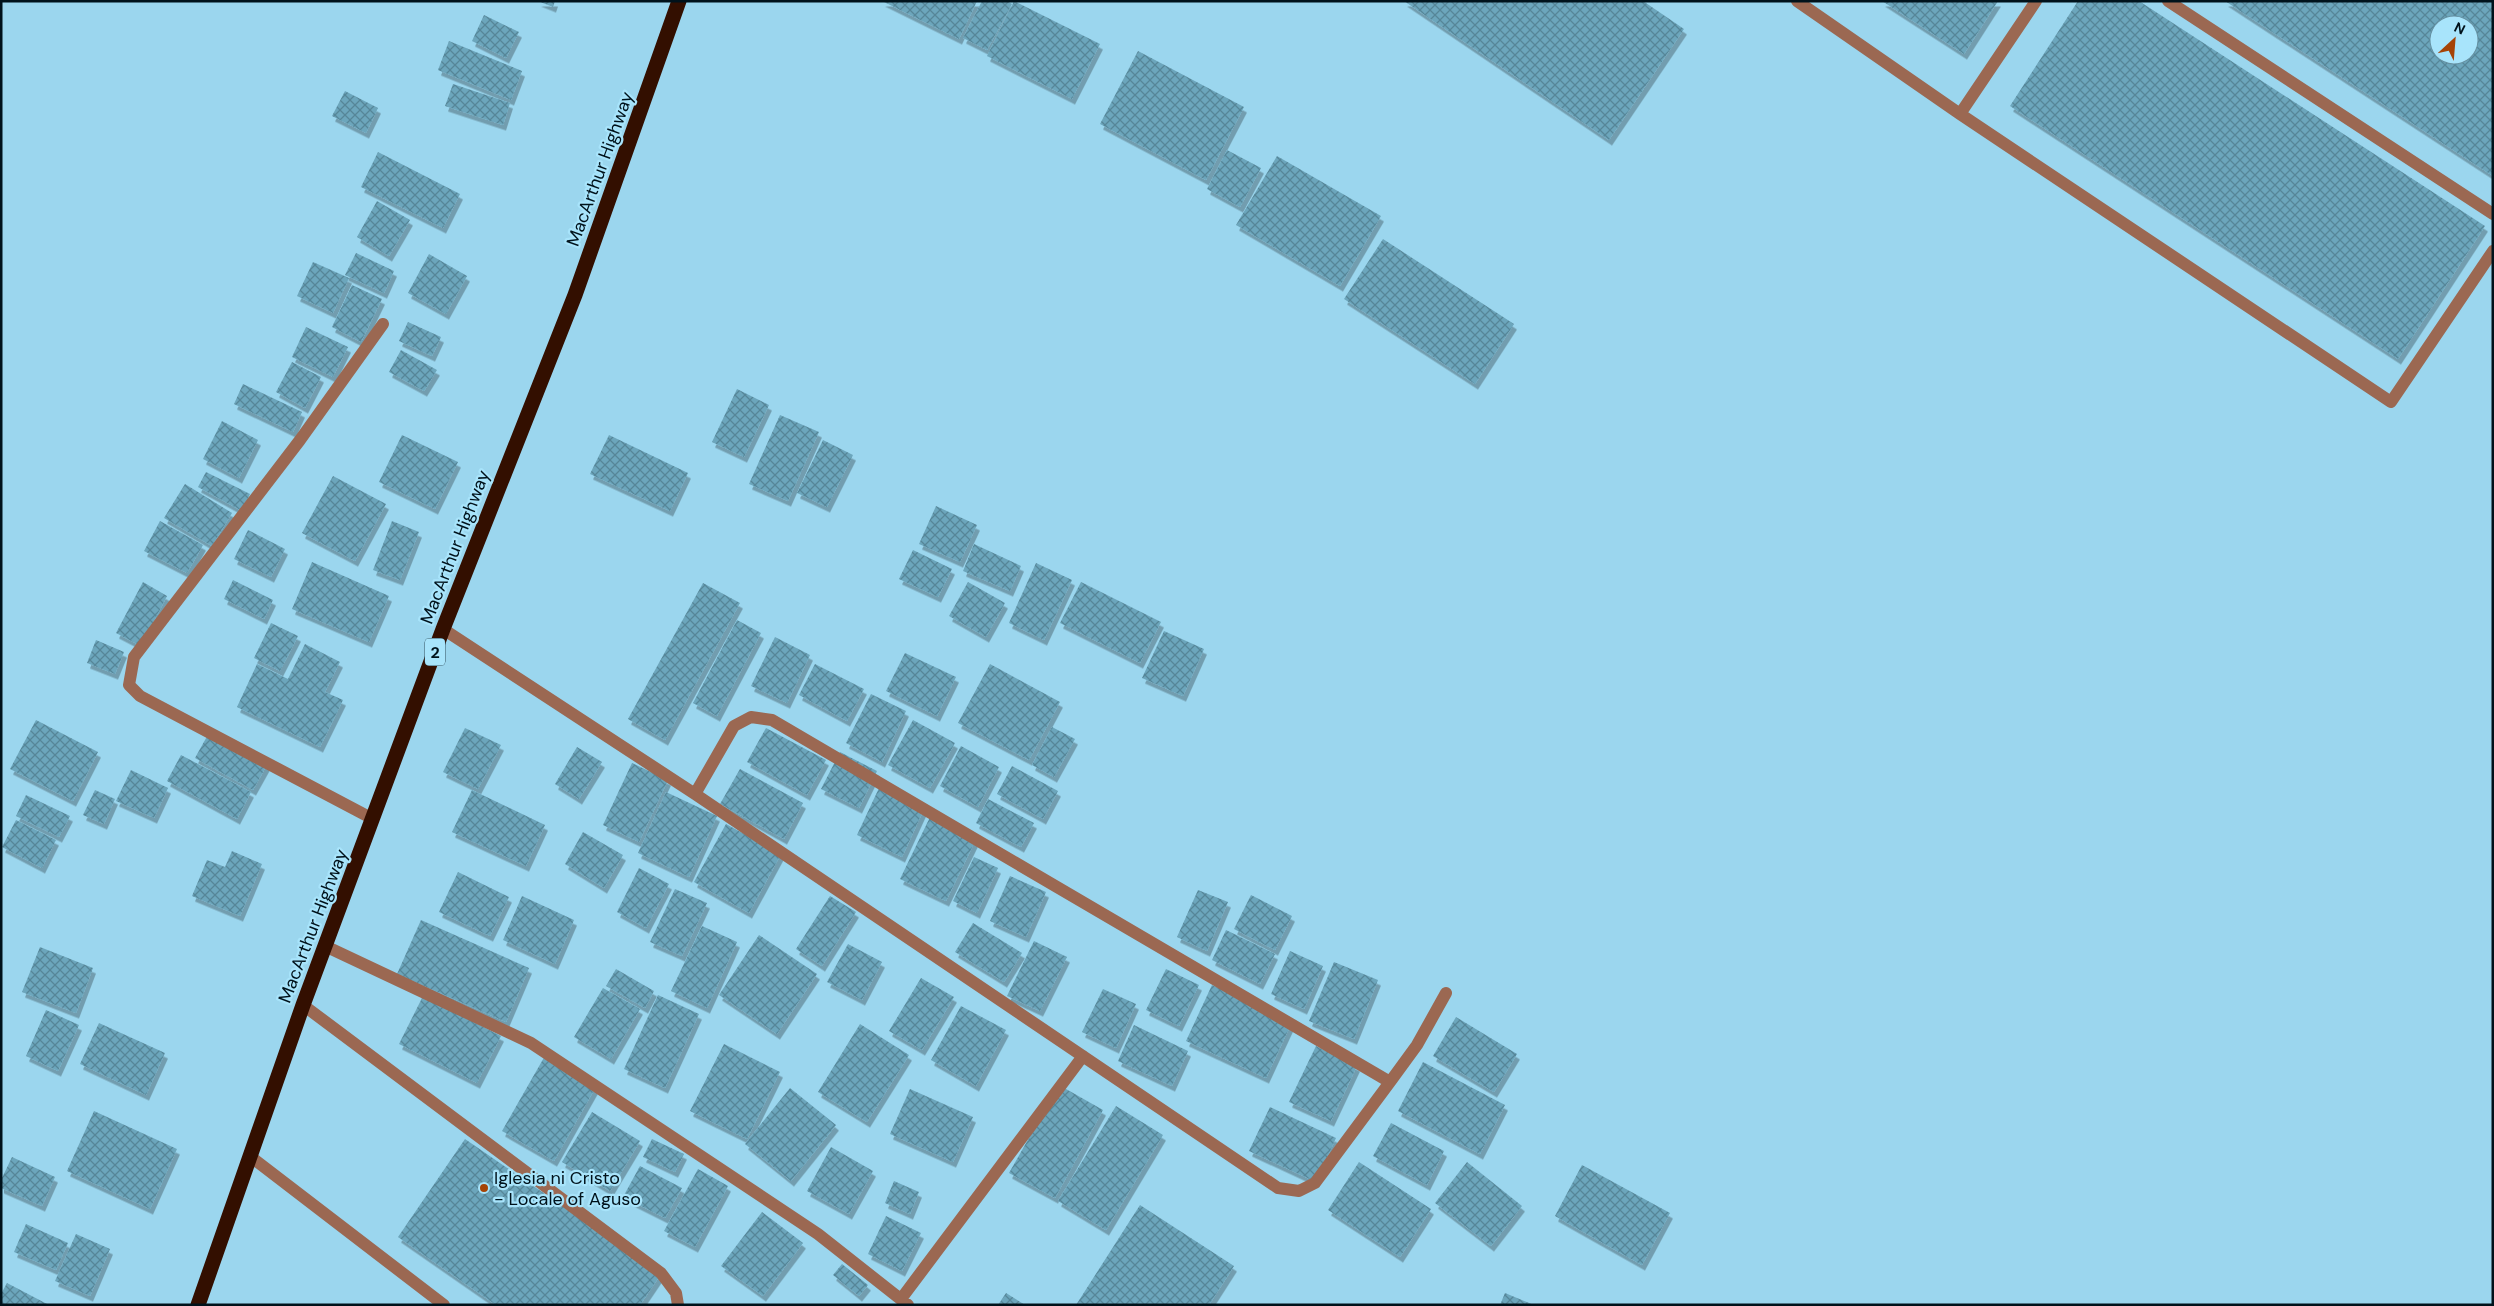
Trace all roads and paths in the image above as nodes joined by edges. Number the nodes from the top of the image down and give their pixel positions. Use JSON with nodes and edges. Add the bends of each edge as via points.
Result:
{"nodes":[{"id":1,"x":679,"y":1,"type":"edge"},
{"id":2,"x":1797,"y":1,"type":"edge"},
{"id":3,"x":2036,"y":1,"type":"edge"},
{"id":4,"x":2168,"y":1,"type":"edge"},
{"id":5,"x":1960,"y":114,"type":"junction"},
{"id":6,"x":2493,"y":214,"type":"edge"},
{"id":7,"x":2493,"y":251,"type":"edge"},
{"id":8,"x":382,"y":324,"type":"dead end"},
{"id":9,"x":443,"y":629,"type":"junction"},
{"id":10,"x":695,"y":794,"type":"junction"},
{"id":11,"x":373,"y":819,"type":"junction"},
{"id":12,"x":325,"y":946,"type":"junction"},
{"id":13,"x":1446,"y":993,"type":"dead end"},
{"id":14,"x":303,"y":1005,"type":"junction"},
{"id":15,"x":1083,"y":1056,"type":"junction"},
{"id":16,"x":1390,"y":1082,"type":"junction"},
{"id":17,"x":251,"y":1157,"type":"junction"},
{"id":18,"x":904,"y":1302,"type":"edge"},
{"id":19,"x":198,"y":1305,"type":"edge"},
{"id":20,"x":444,"y":1305,"type":"edge"},
{"id":21,"x":678,"y":1305,"type":"edge"}],
"edges":[{"from":1,"to":9,"type":"highway","name":"MacArthur Highway","number":"2","via":[[575,295]]},
{"from":2,"to":5,"type":"street"},
{"from":3,"to":5,"type":"street"},
{"from":4,"to":6,"type":"street"},
{"from":5,"to":7,"type":"street","via":[[2391,402]]},
{"from":8,"to":11,"type":"street","via":[[300,440],[134,657],[129,684],[140,696]]},
{"from":9,"to":10,"type":"street"},
{"from":9,"to":11,"type":"highway","name":"MacArthur Highway","number":"2"},
{"from":10,"to":15,"type":"street"},
{"from":10,"to":16,"type":"street","via":[[734,726],[751,717],[772,720]]},
{"from":11,"to":12,"type":"highway","name":"MacArthur Highway","number":"2"},
{"from":12,"to":14,"type":"highway","name":"MacArthur Highway","number":"2"},
{"from":12,"to":18,"type":"street","via":[[531,1044],[818,1234]]},
{"from":13,"to":16,"type":"street","via":[[1418,1045]]},
{"from":14,"to":17,"type":"highway","name":"MacArthur Highway","number":"2"},
{"from":14,"to":21,"type":"street","via":[[662,1273],[676,1293]]},
{"from":15,"to":16,"type":"street","via":[[1278,1188],[1299,1191],[1315,1183]]},
{"from":15,"to":18,"type":"street"},
{"from":17,"to":19,"type":"highway","name":"MacArthur Highway","number":"2"},
{"from":17,"to":20,"type":"street"}]}
